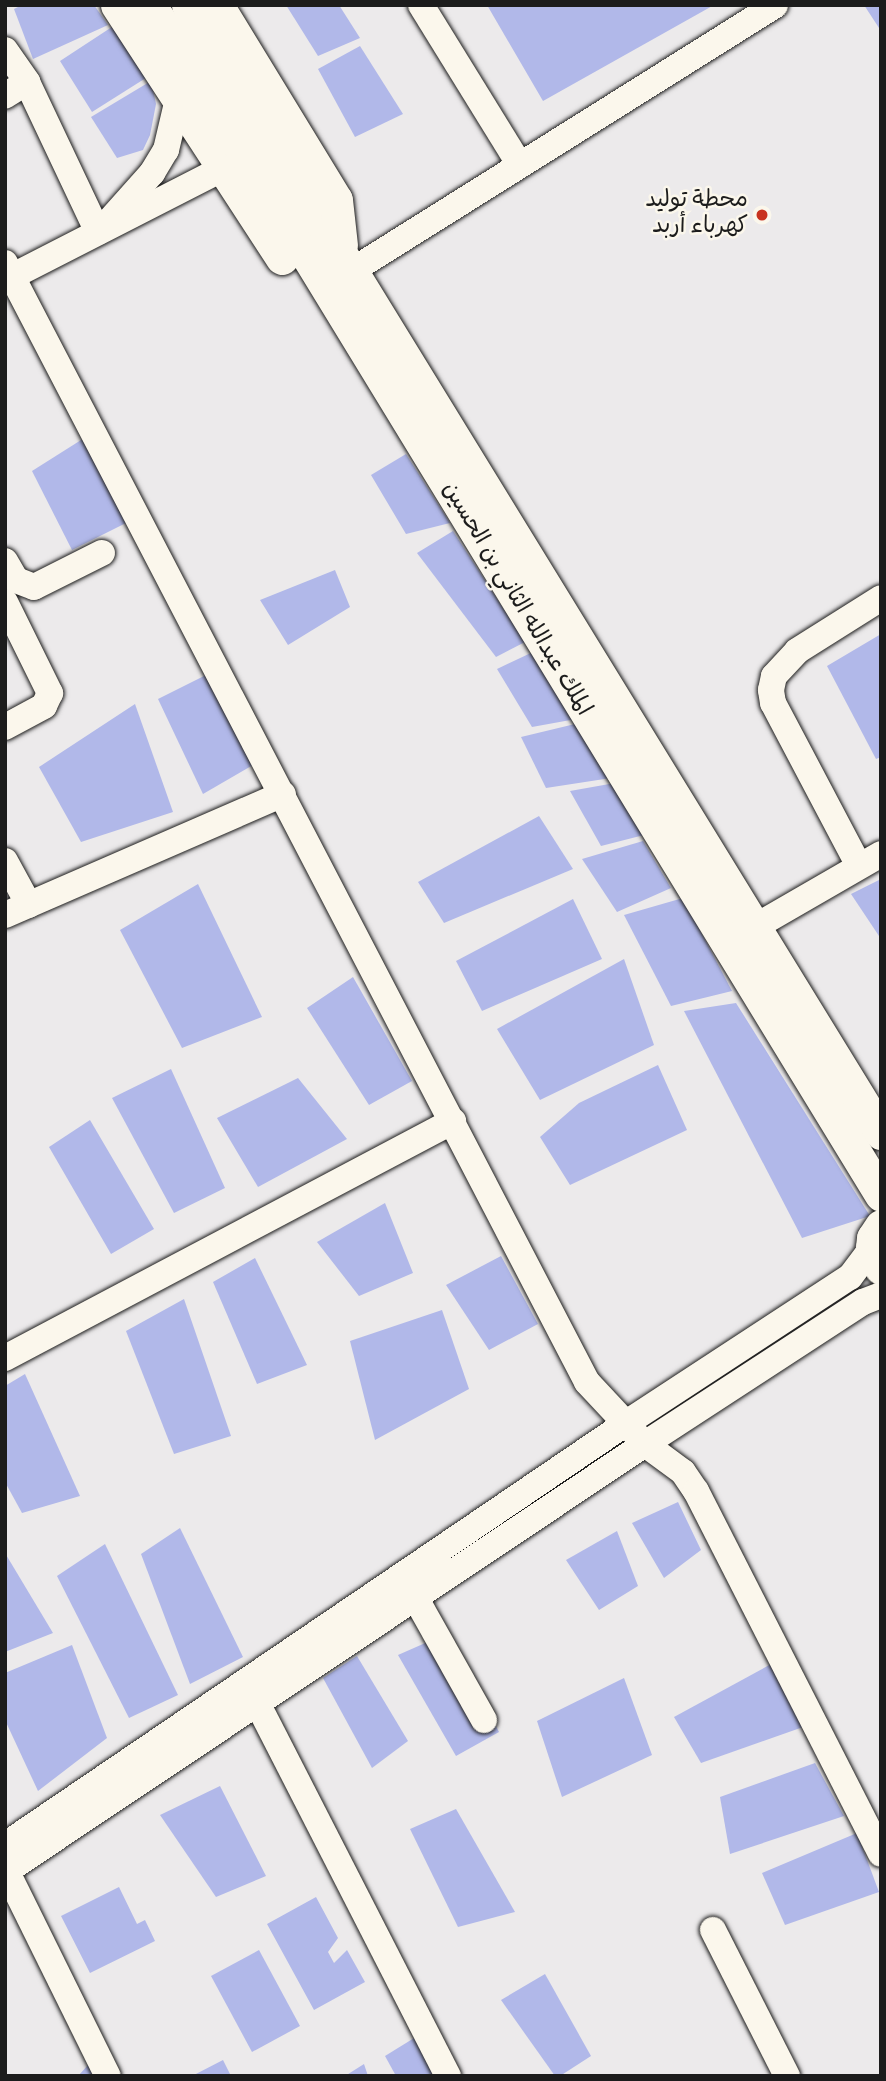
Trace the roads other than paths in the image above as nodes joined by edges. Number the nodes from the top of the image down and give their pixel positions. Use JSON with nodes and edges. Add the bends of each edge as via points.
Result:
{"nodes":[{"id":1,"x":117,"y":5,"type":"edge"},
{"id":2,"x":150,"y":5,"type":"edge"},
{"id":3,"x":188,"y":5,"type":"edge"},
{"id":4,"x":217,"y":5,"type":"edge"},
{"id":5,"x":421,"y":5,"type":"edge"},
{"id":6,"x":775,"y":5,"type":"edge"},
{"id":7,"x":5,"y":50,"type":"edge"},
{"id":8,"x":16,"y":89,"type":"edge"},
{"id":9,"x":178,"y":99,"type":"junction"},
{"id":10,"x":520,"y":165,"type":"junction"},
{"id":11,"x":224,"y":168,"type":"junction"},
{"id":12,"x":98,"y":232,"type":"junction"},
{"id":13,"x":347,"y":262,"type":"junction"},
{"id":14,"x":7,"y":273,"type":"edge"},
{"id":15,"x":348,"y":326,"type":"junction"},
{"id":16,"x":102,"y":553,"type":"dead end"},
{"id":17,"x":5,"y":561,"type":"edge"},
{"id":18,"x":881,"y":598,"type":"edge"},
{"id":19,"x":5,"y":601,"type":"edge"},
{"id":20,"x":5,"y":727,"type":"edge"},
{"id":21,"x":283,"y":794,"type":"junction"},
{"id":22,"x":870,"y":860,"type":"edge"},
{"id":23,"x":5,"y":861,"type":"edge"},
{"id":24,"x":17,"y":910,"type":"edge"},
{"id":25,"x":753,"y":928,"type":"junction"},
{"id":26,"x":453,"y":1121,"type":"junction"},
{"id":27,"x":881,"y":1133,"type":"edge"},
{"id":28,"x":881,"y":1195,"type":"edge"},
{"id":29,"x":878,"y":1248,"type":"edge"},
{"id":30,"x":881,"y":1295,"type":"edge"},
{"id":31,"x":5,"y":1358,"type":"edge"},
{"id":32,"x":625,"y":1424,"type":"junction"},
{"id":33,"x":645,"y":1444,"type":"junction"},
{"id":34,"x":415,"y":1597,"type":"junction"},
{"id":35,"x":252,"y":1693,"type":"junction"},
{"id":36,"x":484,"y":1720,"type":"dead end"},
{"id":37,"x":5,"y":1845,"type":"edge"},
{"id":38,"x":881,"y":1854,"type":"edge"},
{"id":39,"x":6,"y":1871,"type":"edge"},
{"id":40,"x":713,"y":1930,"type":"dead end"},
{"id":41,"x":108,"y":2076,"type":"edge"},
{"id":42,"x":448,"y":2076,"type":"edge"},
{"id":43,"x":787,"y":2076,"type":"edge"}],
"edges":[{"from":1,"to":9,"type":"main road"},
{"from":2,"to":15,"type":"main road","name":"الملك عبدالله الثاني بن الحسين"},
{"from":3,"to":13,"type":"main road","name":"الملك عبدالله الثاني بن الحسين"},
{"from":4,"to":13,"type":"main road","via":[[336,200]]},
{"from":5,"to":10,"type":"street"},
{"from":6,"to":10,"type":"street"},
{"from":7,"to":8,"type":"street"},
{"from":8,"to":12,"type":"street"},
{"from":9,"to":11,"type":"main road"},
{"from":9,"to":12,"type":"street","via":[[166,150],[132,197]]},
{"from":10,"to":13,"type":"street"},
{"from":11,"to":12,"type":"street"},
{"from":11,"to":15,"type":"main road","via":[[309,300]]},
{"from":12,"to":14,"type":"street"},
{"from":13,"to":25,"type":"main road","name":"الملك عبدالله الثاني بن الحسين"},
{"from":14,"to":21,"type":"street"},
{"from":15,"to":28,"type":"main road","name":"الملك عبدالله الثاني بن الحسين"},
{"from":16,"to":17,"type":"street","via":[[34,587],[16,580]]},
{"from":18,"to":22,"type":"street","via":[[797,651],[774,676],[771,690],[774,703]]},
{"from":19,"to":20,"type":"street","via":[[50,693],[44,706]]},
{"from":21,"to":24,"type":"street"},
{"from":21,"to":26,"type":"street"},
{"from":22,"to":25,"type":"street"},
{"from":23,"to":24,"type":"street"},
{"from":25,"to":27,"type":"main road","name":"الملك عبدالله الثاني بن الحسين"},
{"from":26,"to":31,"type":"street"},
{"from":26,"to":32,"type":"street","via":[[587,1382]]},
{"from":29,"to":32,"type":"street","via":[[850,1277]]},
{"from":30,"to":33,"type":"street","via":[[863,1302]]},
{"from":32,"to":33,"type":"street"},
{"from":32,"to":35,"type":"street"},
{"from":33,"to":34,"type":"street"},
{"from":33,"to":38,"type":"street","via":[[683,1472],[696,1491]]},
{"from":34,"to":35,"type":"street"},
{"from":34,"to":36,"type":"street"},
{"from":35,"to":37,"type":"street"},
{"from":35,"to":39,"type":"street"},
{"from":35,"to":42,"type":"street"},
{"from":39,"to":41,"type":"street"},
{"from":40,"to":43,"type":"street"}]}
